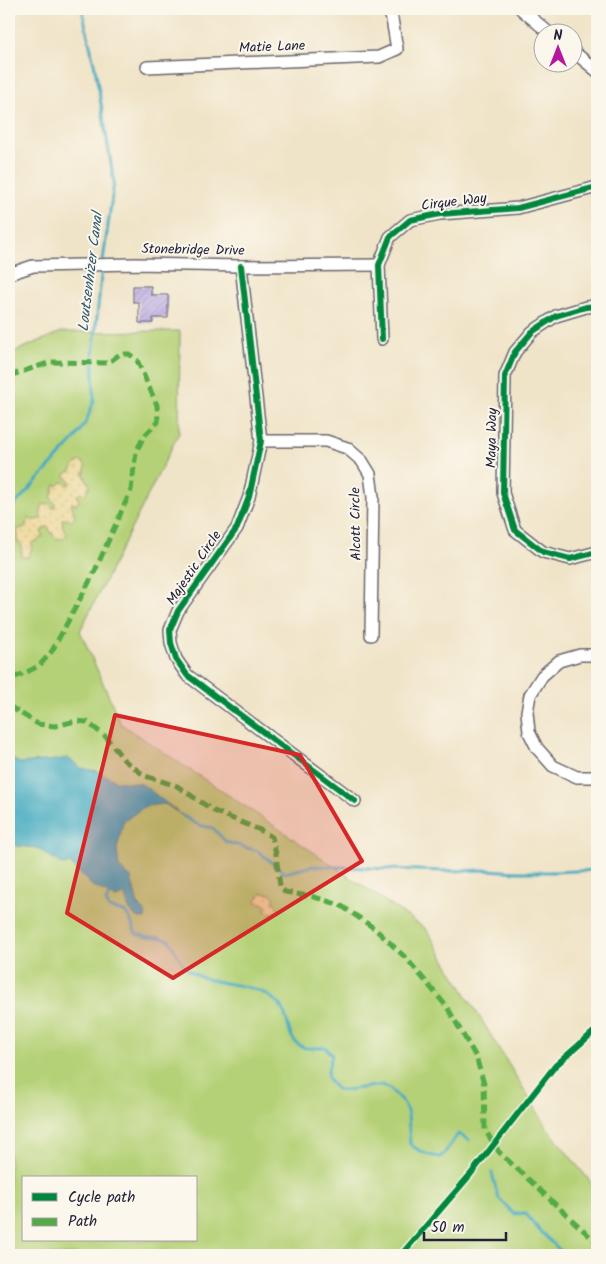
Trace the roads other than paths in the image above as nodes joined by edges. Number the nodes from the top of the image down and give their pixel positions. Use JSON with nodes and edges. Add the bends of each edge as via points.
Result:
{"nodes":[{"id":1,"x":388,"y":9,"type":"edge"},
{"id":2,"x":521,"y":9,"type":"edge"},
{"id":3,"x":536,"y":22,"type":"edge"},
{"id":4,"x":584,"y":60,"type":"edge"},
{"id":5,"x":148,"y":67,"type":"dead end"},
{"id":6,"x":597,"y":71,"type":"edge"},
{"id":7,"x":597,"y":187,"type":"edge"},
{"id":8,"x":379,"y":265,"type":"junction"},
{"id":9,"x":241,"y":266,"type":"junction"},
{"id":10,"x":9,"y":274,"type":"edge"},
{"id":11,"x":597,"y":306,"type":"edge"},
{"id":12,"x":382,"y":339,"type":"dead end"},
{"id":13,"x":261,"y":441,"type":"junction"},
{"id":14,"x":597,"y":552,"type":"edge"},
{"id":15,"x":371,"y":635,"type":"dead end"},
{"id":16,"x":597,"y":655,"type":"edge"},
{"id":17,"x":597,"y":777,"type":"edge"},
{"id":18,"x":355,"y":801,"type":"dead end"}],
"edges":[{"from":1,"to":5,"type":"street","name":"Matie Lane","via":[[397,49],[379,57]]},
{"from":2,"to":3,"type":"street"},
{"from":4,"to":6,"type":"street"},
{"from":7,"to":8,"type":"street","name":"Cirque Way","via":[[518,208],[440,214],[410,220],[390,237]]},
{"from":8,"to":9,"type":"street","name":"Stonebridge Drive"},
{"from":8,"to":12,"type":"street","name":"Cirque Way"},
{"from":9,"to":10,"type":"street","name":"Stonebridge Drive","via":[[33,266]]},
{"from":9,"to":13,"type":"street","name":"Majestic Circle"},
{"from":11,"to":14,"type":"street","name":"Maya Way","via":[[556,316],[532,332],[515,352],[505,376],[503,493],[514,530],[543,552],[570,559]]},
{"from":13,"to":15,"type":"street","name":"Alcott Circle","via":[[326,441],[347,448],[362,461],[370,474],[373,497]]},
{"from":13,"to":18,"type":"street","name":"Majestic Circle","via":[[249,497],[237,528],[178,611],[170,630],[171,643],[176,659],[187,675]]},
{"from":16,"to":17,"type":"street","via":[[580,655],[559,661],[542,676],[530,695],[527,712],[529,732],[537,748],[553,766],[577,776]]}]}
